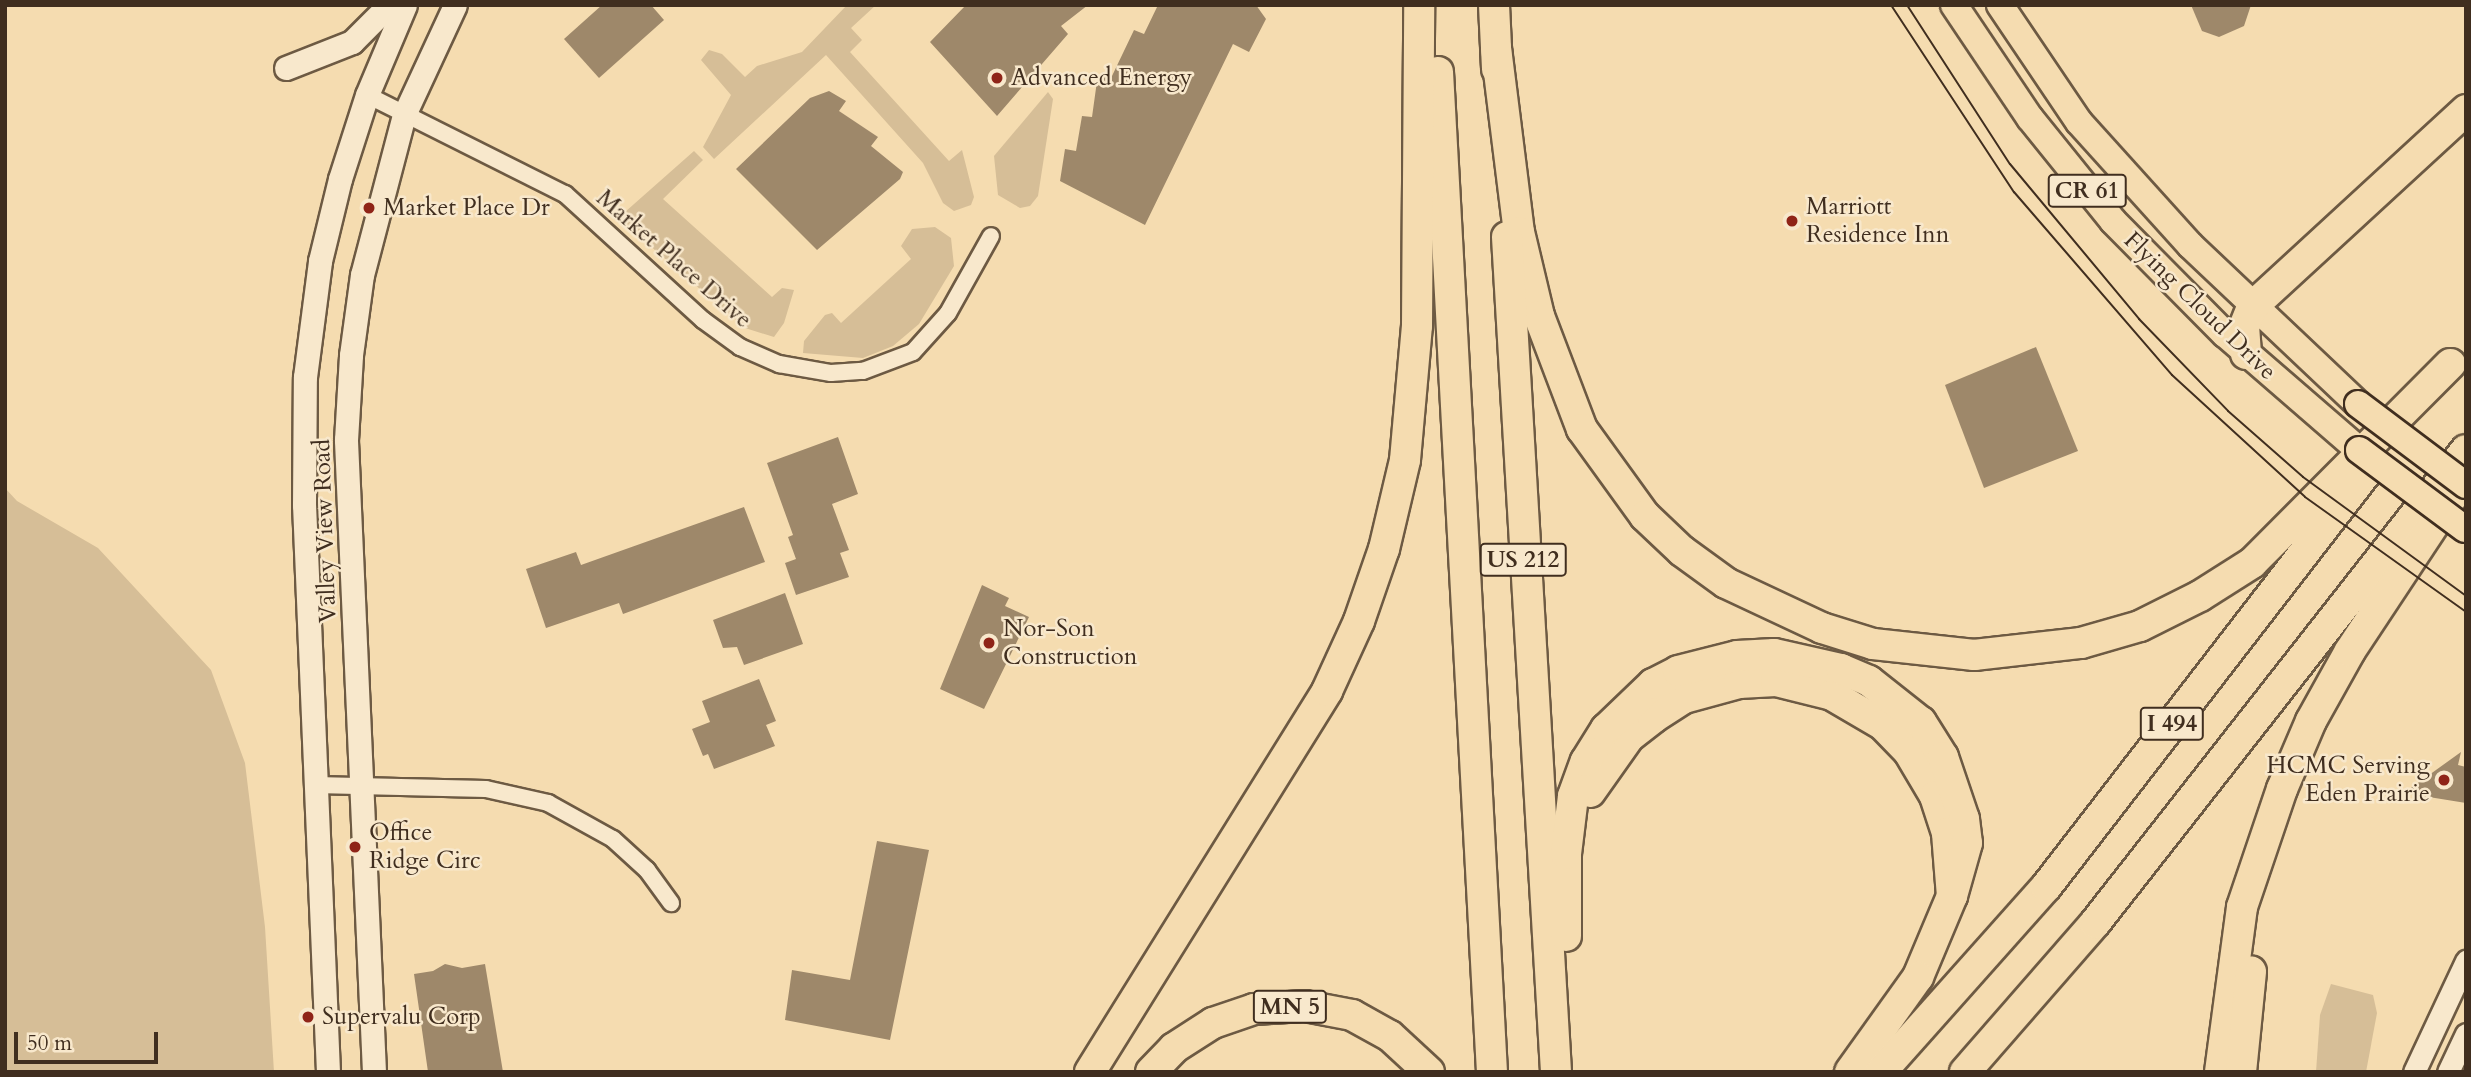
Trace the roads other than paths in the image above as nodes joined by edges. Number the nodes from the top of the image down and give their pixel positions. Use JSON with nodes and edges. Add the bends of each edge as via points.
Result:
{"nodes":[{"id":1,"x":389,"y":5,"type":"edge"},
{"id":2,"x":405,"y":5,"type":"edge"},
{"id":3,"x":455,"y":5,"type":"edge"},
{"id":4,"x":1419,"y":5,"type":"edge"},
{"id":5,"x":1434,"y":5,"type":"edge"},
{"id":6,"x":1493,"y":5,"type":"edge"},
{"id":7,"x":1954,"y":5,"type":"edge"},
{"id":8,"x":2000,"y":5,"type":"edge"},
{"id":9,"x":1496,"y":48,"type":"junction"},
{"id":10,"x":286,"y":68,"type":"dead end"},
{"id":11,"x":367,"y":95,"type":"junction"},
{"id":12,"x":2466,"y":110,"type":"edge"},
{"id":13,"x":404,"y":115,"type":"junction"},
{"id":14,"x":992,"y":236,"type":"dead end"},
{"id":15,"x":2252,"y":307,"type":"junction"},
{"id":16,"x":2246,"y":354,"type":"junction"},
{"id":17,"x":2458,"y":354,"type":"edge"},
{"id":18,"x":2466,"y":450,"type":"edge"},
{"id":19,"x":2466,"y":476,"type":"edge"},
{"id":20,"x":2466,"y":485,"type":"edge"},
{"id":21,"x":2465,"y":529,"type":"edge"},
{"id":22,"x":360,"y":783,"type":"junction"},
{"id":23,"x":315,"y":785,"type":"junction"},
{"id":24,"x":2262,"y":851,"type":"junction"},
{"id":25,"x":671,"y":903,"type":"dead end"},
{"id":26,"x":2466,"y":961,"type":"edge"},
{"id":27,"x":2466,"y":1034,"type":"edge"},
{"id":28,"x":328,"y":1072,"type":"edge"},
{"id":29,"x":374,"y":1072,"type":"edge"},
{"id":30,"x":1090,"y":1072,"type":"edge"},
{"id":31,"x":1151,"y":1072,"type":"edge"},
{"id":32,"x":1429,"y":1072,"type":"edge"},
{"id":33,"x":1492,"y":1072,"type":"edge"},
{"id":34,"x":1556,"y":1072,"type":"edge"},
{"id":35,"x":1566,"y":1072,"type":"edge"},
{"id":36,"x":1850,"y":1072,"type":"edge"},
{"id":37,"x":1881,"y":1072,"type":"edge"},
{"id":38,"x":1965,"y":1072,"type":"edge"},
{"id":39,"x":2220,"y":1072,"type":"edge"},
{"id":40,"x":2241,"y":1072,"type":"edge"},
{"id":41,"x":2414,"y":1072,"type":"edge"},
{"id":42,"x":2448,"y":1072,"type":"edge"}],
"edges":[{"from":1,"to":10,"type":"main road","via":[[352,42]]},
{"from":2,"to":11,"type":"main road","name":"Valley View Road"},
{"from":3,"to":13,"type":"main road","name":"Valley View Road"},
{"from":4,"to":30,"type":"highway","via":[[1417,326],[1405,460],[1384,549],[1359,621],[1327,691]]},
{"from":5,"to":33,"type":"highway","number":"US 212"},
{"from":6,"to":9,"type":"highway","number":"US 212"},
{"from":7,"to":16,"type":"main road","name":"Flying Cloud Drive","number":"CR 61","via":[[1998,74],[2085,189],[2177,289]]},
{"from":8,"to":15,"type":"main road","name":"Flying Cloud Drive","number":"CR 61","via":[[2079,122]]},
{"from":9,"to":17,"type":"highway","via":[[1519,232],[1539,316],[1582,429],[1645,516],[1682,551],[1726,583],[1822,628],[1873,644],[1975,655],[2081,643],[2140,626],[2252,563]]},
{"from":9,"to":34,"type":"highway","number":"US 212"},
{"from":11,"to":13,"type":"street","name":"Market Place Drive"},
{"from":11,"to":23,"type":"main road","name":"Valley View Road","via":[[320,261],[305,377],[304,505]]},
{"from":12,"to":15,"type":"highway"},
{"from":13,"to":14,"type":"street","name":"Market Place Drive","via":[[565,194],[703,320],[740,347],[779,365],[831,373],[863,371],[913,352],[948,313]]},
{"from":13,"to":22,"type":"main road","name":"Valley View Road","via":[[362,275],[351,355],[346,440]]},
{"from":15,"to":16,"type":"highway","via":[[2244,327]]},
{"from":15,"to":20,"type":"main road","name":"Flying Cloud Drive","number":"CR 61","bridge":true,"via":[[2358,404]]},
{"from":16,"to":21,"type":"main road","name":"Flying Cloud Drive","number":"CR 61","bridge":true},
{"from":17,"to":37,"type":"highway","number":"I 494","via":[[2046,887]]},
{"from":18,"to":38,"type":"highway","number":"I 494","via":[[2095,923]]},
{"from":19,"to":24,"type":"highway","via":[[2350,651],[2311,721]]},
{"from":22,"to":23,"type":"street"},
{"from":22,"to":25,"type":"street","via":[[486,789],[548,803],[613,839],[647,870]]},
{"from":22,"to":29,"type":"main road","name":"Valley View Road"},
{"from":23,"to":28,"type":"main road","name":"Valley View Road"},
{"from":24,"to":39,"type":"highway","via":[[2242,907]]},
{"from":24,"to":40,"type":"highway"},
{"from":26,"to":41,"type":"street"},
{"from":27,"to":42,"type":"street"},
{"from":31,"to":32,"type":"highway","number":"MN 5","via":[[1174,1048],[1213,1023],[1254,1009],[1305,1006],[1362,1021],[1390,1036]]},
{"from":35,"to":36,"type":"highway","via":[[1566,854],[1586,798],[1607,764],[1653,718],[1712,689],[1776,681],[1832,695],[1857,707],[1909,751],[1935,796],[1947,833],[1952,896],[1925,965]]}]}
